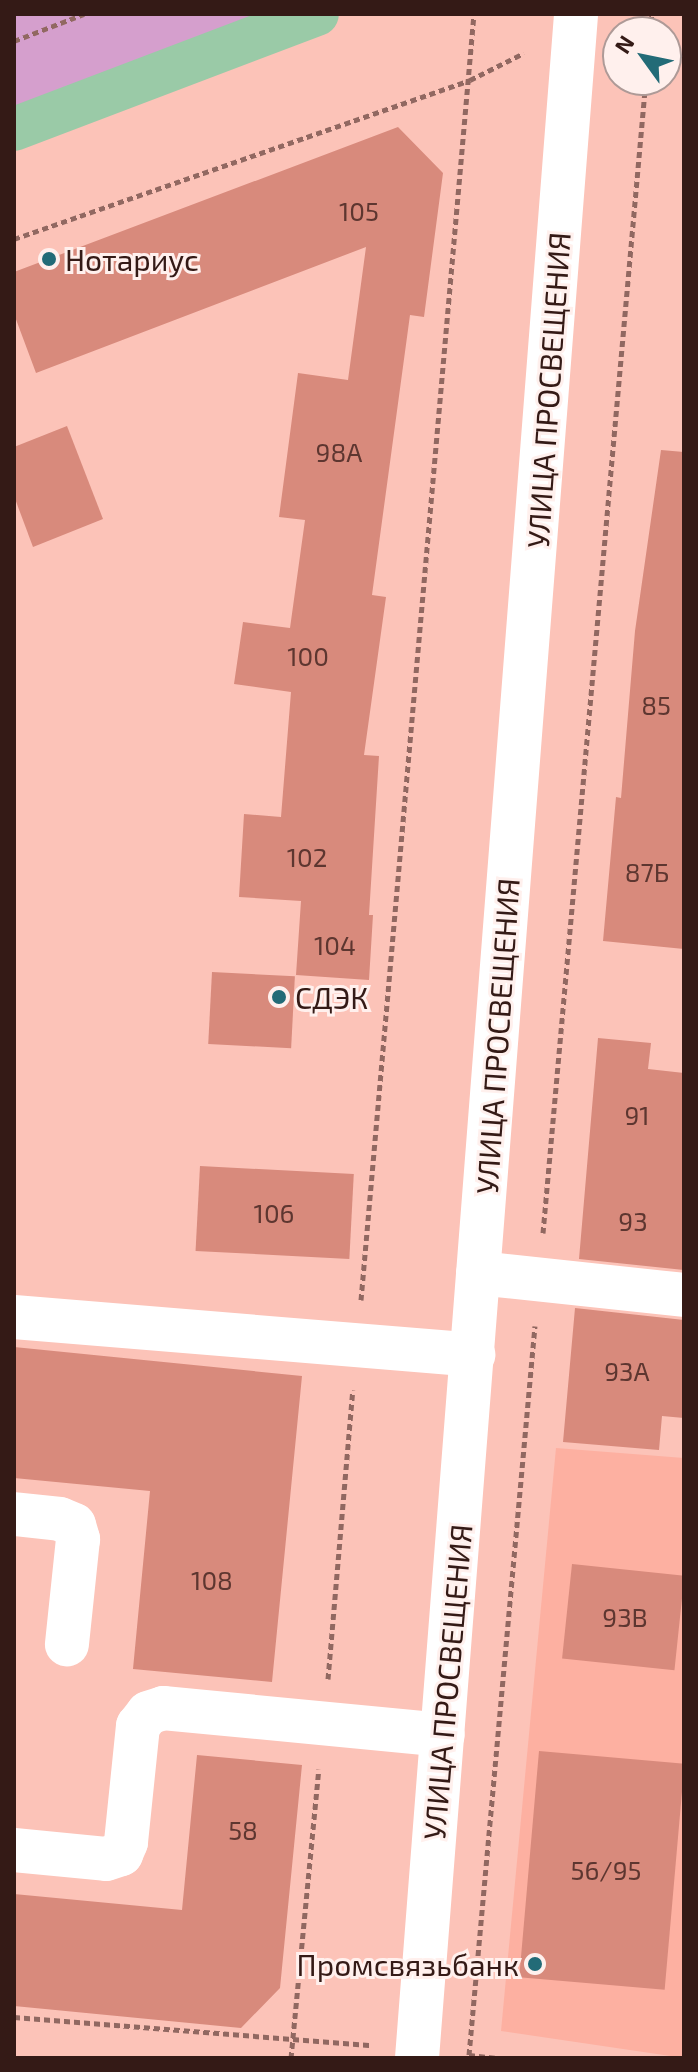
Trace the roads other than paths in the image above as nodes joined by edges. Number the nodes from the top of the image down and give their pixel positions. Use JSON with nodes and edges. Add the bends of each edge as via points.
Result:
{"nodes":[{"id":1,"x":317,"y":14,"type":"edge"},
{"id":2,"x":576,"y":14,"type":"edge"},
{"id":3,"x":14,"y":129,"type":"edge"},
{"id":4,"x":478,"y":1273,"type":"junction"},
{"id":5,"x":684,"y":1295,"type":"edge"},
{"id":6,"x":14,"y":1317,"type":"edge"},
{"id":7,"x":473,"y":1355,"type":"junction"},
{"id":8,"x":14,"y":1514,"type":"edge"},
{"id":9,"x":67,"y":1644,"type":"dead end"},
{"id":10,"x":443,"y":1735,"type":"junction"},
{"id":11,"x":14,"y":1850,"type":"edge"},
{"id":12,"x":418,"y":2053,"type":"edge"}],
"edges":[{"from":1,"to":3,"type":"main road"},
{"from":2,"to":4,"type":"street","name":"УЛИЦА ПРОСВЕЩЕНИЯ"},
{"from":4,"to":5,"type":"street"},
{"from":4,"to":7,"type":"street","name":"УЛИЦА ПРОСВЕЩЕНИЯ"},
{"from":6,"to":7,"type":"street"},
{"from":7,"to":10,"type":"street","name":"УЛИЦА ПРОСВЕЩЕНИЯ"},
{"from":8,"to":9,"type":"street","via":[[74,1525],[78,1539]]},
{"from":10,"to":11,"type":"street","via":[[163,1708],[148,1713],[138,1726],[121,1854],[106,1859]]},
{"from":10,"to":12,"type":"street","name":"УЛИЦА ПРОСВЕЩЕНИЯ"}]}
